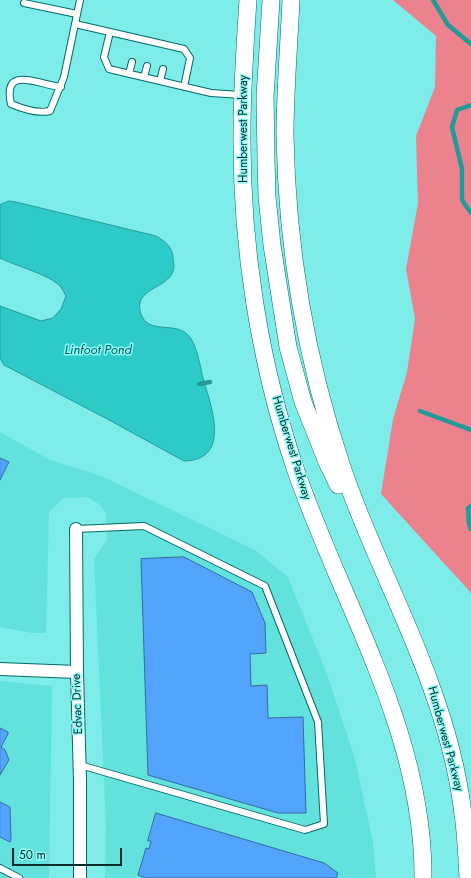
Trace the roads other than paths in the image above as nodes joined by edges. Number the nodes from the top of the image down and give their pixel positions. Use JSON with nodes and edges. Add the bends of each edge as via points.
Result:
{"nodes":[{"id":1,"x":80,"y":0,"type":"edge"},
{"id":2,"x":248,"y":0,"type":"edge"},
{"id":3,"x":271,"y":0,"type":"edge"},
{"id":4,"x":291,"y":0,"type":"edge"},
{"id":5,"x":24,"y":3,"type":"dead end"},
{"id":6,"x":77,"y":14,"type":"junction"},
{"id":7,"x":75,"y":24,"type":"junction"},
{"id":8,"x":110,"y":32,"type":"junction"},
{"id":9,"x":132,"y":62,"type":"dead end"},
{"id":10,"x":147,"y":66,"type":"dead end"},
{"id":11,"x":163,"y":69,"type":"dead end"},
{"id":12,"x":129,"y":74,"type":"junction"},
{"id":13,"x":144,"y":77,"type":"junction"},
{"id":14,"x":160,"y":81,"type":"junction"},
{"id":15,"x":61,"y":87,"type":"junction"},
{"id":16,"x":184,"y":87,"type":"junction"},
{"id":17,"x":243,"y":96,"type":"junction"},
{"id":18,"x":76,"y":529,"type":"joint"},
{"id":19,"x":391,"y":591,"type":"junction"},
{"id":20,"x":0,"y":669,"type":"edge"},
{"id":21,"x":77,"y":672,"type":"junction"},
{"id":22,"x":80,"y":765,"type":"junction"},
{"id":23,"x":0,"y":868,"type":"edge"},
{"id":24,"x":19,"y":878,"type":"edge"},
{"id":25,"x":80,"y":878,"type":"edge"},
{"id":26,"x":423,"y":878,"type":"edge"},
{"id":27,"x":468,"y":878,"type":"edge"}],
"edges":[{"from":1,"to":6,"type":"lane"},
{"from":2,"to":17,"type":"main road","name":"Humberwest Parkway"},
{"from":3,"to":19,"type":"main road","via":[[265,96],[267,198],[288,347],[303,402],[327,462]]},
{"from":4,"to":19,"type":"main road","name":"Humberwest Parkway","via":[[285,134],[290,224],[298,295],[313,369],[350,493]]},
{"from":5,"to":6,"type":"lane"},
{"from":6,"to":7,"type":"lane"},
{"from":7,"to":8,"type":"lane"},
{"from":7,"to":15,"type":"lane"},
{"from":8,"to":12,"type":"lane","via":[[104,57],[109,68]]},
{"from":8,"to":16,"type":"lane","via":[[137,42],[184,50],[190,58]]},
{"from":9,"to":12,"type":"lane"},
{"from":10,"to":13,"type":"lane"},
{"from":11,"to":14,"type":"lane"},
{"from":12,"to":13,"type":"lane"},
{"from":13,"to":14,"type":"lane"},
{"from":14,"to":16,"type":"lane"},
{"from":15,"to":15,"type":"lane","via":[[50,111],[42,113],[11,104],[9,87],[14,81],[20,79]]},
{"from":16,"to":17,"type":"lane"},
{"from":17,"to":26,"type":"main road","name":"Humberwest Parkway","via":[[242,164],[246,231],[259,328],[270,378],[281,424],[311,512],[376,666],[400,734],[411,776],[424,850]]},
{"from":18,"to":21,"type":"street","name":"Edvac Drive"},
{"from":18,"to":22,"type":"lane","via":[[144,526],[265,586],[318,722],[324,824],[305,830]]},
{"from":19,"to":27,"type":"main road","name":"Humberwest Parkway","via":[[429,680],[446,732],[463,814]]},
{"from":20,"to":21,"type":"street"},
{"from":21,"to":22,"type":"street","name":"Edvac Drive"},
{"from":22,"to":25,"type":"street","name":"Edvac Drive"},
{"from":23,"to":24,"type":"lane"}]}
